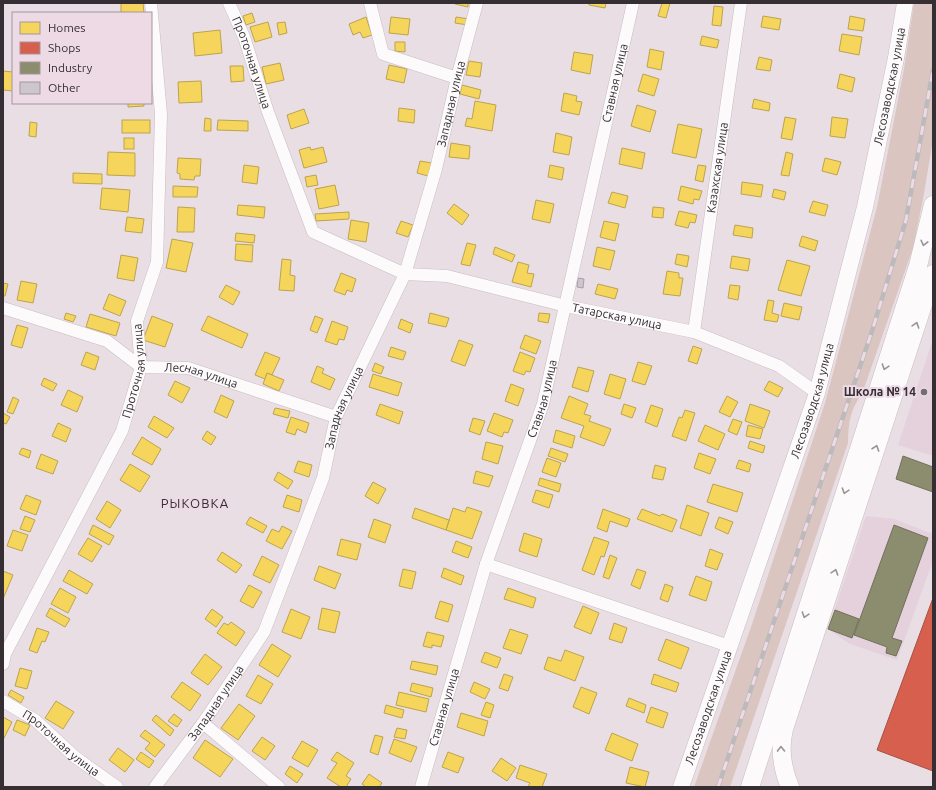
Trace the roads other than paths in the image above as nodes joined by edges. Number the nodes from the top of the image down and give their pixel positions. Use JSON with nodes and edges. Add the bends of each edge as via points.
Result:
{"nodes":[{"id":1,"x":229,"y":3,"type":"edge"},
{"id":2,"x":370,"y":3,"type":"edge"},
{"id":3,"x":477,"y":3,"type":"edge"},
{"id":4,"x":633,"y":3,"type":"edge"},
{"id":5,"x":741,"y":3,"type":"edge"},
{"id":6,"x":904,"y":3,"type":"edge"},
{"id":7,"x":152,"y":15,"type":"edge"},
{"id":8,"x":457,"y":78,"type":"junction"},
{"id":9,"x":933,"y":205,"type":"edge"},
{"id":10,"x":405,"y":274,"type":"junction"},
{"id":11,"x":933,"y":274,"type":"edge"},
{"id":12,"x":566,"y":306,"type":"junction"},
{"id":13,"x":3,"y":308,"type":"edge"},
{"id":14,"x":694,"y":332,"type":"junction"},
{"id":15,"x":141,"y":367,"type":"junction"},
{"id":16,"x":817,"y":393,"type":"junction"},
{"id":17,"x":336,"y":417,"type":"junction"},
{"id":18,"x":486,"y":564,"type":"junction"},
{"id":19,"x":729,"y":646,"type":"junction"},
{"id":20,"x":3,"y":664,"type":"edge"},
{"id":21,"x":3,"y":702,"type":"edge"},
{"id":22,"x":203,"y":723,"type":"junction"},
{"id":23,"x":117,"y":787,"type":"edge"},
{"id":24,"x":155,"y":787,"type":"edge"},
{"id":25,"x":279,"y":787,"type":"edge"},
{"id":26,"x":421,"y":787,"type":"edge"},
{"id":27,"x":681,"y":787,"type":"edge"},
{"id":28,"x":750,"y":787,"type":"edge"},
{"id":29,"x":790,"y":787,"type":"edge"}],
"edges":[{"from":1,"to":10,"type":"street","name":"Проточная улица","via":[[244,37],[268,112],[313,232]]},
{"from":2,"to":8,"type":"street","via":[[383,54]]},
{"from":3,"to":8,"type":"street","name":"Западная улица"},
{"from":4,"to":12,"type":"street","name":"Ставная улица"},
{"from":5,"to":14,"type":"street","name":"Казахская улица"},
{"from":6,"to":16,"type":"street","name":"Лесозаводская улица","via":[[896,58],[865,206]]},
{"from":7,"to":15,"type":"street","name":"Проточная улица","via":[[161,122],[157,262],[137,321]]},
{"from":8,"to":10,"type":"street","name":"Западная улица","via":[[436,169]]},
{"from":9,"to":28,"type":"main road","one_way":true,"via":[[918,266]]},
{"from":10,"to":12,"type":"street","name":"Татарская улица","via":[[447,276]]},
{"from":10,"to":17,"type":"street","name":"Западная улица"},
{"from":29,"to":11,"type":"main road","one_way":true,"via":[[782,761],[784,729]]},
{"from":12,"to":14,"type":"street","name":"Татарская улица"},
{"from":12,"to":18,"type":"street","name":"Ставная улица","via":[[543,404]]},
{"from":13,"to":15,"type":"street","via":[[107,341]]},
{"from":14,"to":16,"type":"street","name":"Татарская улица","via":[[779,366]]},
{"from":15,"to":17,"type":"street","name":"Лесная улица","via":[[188,368]]},
{"from":15,"to":20,"type":"street","name":"Проточная улица","via":[[122,431],[5,654]]},
{"from":16,"to":19,"type":"street","name":"Лесозаводская улица"},
{"from":17,"to":22,"type":"street","name":"Западная улица","via":[[323,478],[264,632]]},
{"from":18,"to":19,"type":"street"},
{"from":18,"to":26,"type":"street","name":"Ставная улица"},
{"from":19,"to":27,"type":"street","name":"Лесозаводская улица"},
{"from":21,"to":23,"type":"street","name":"Проточная улица","via":[[35,720],[75,757]]},
{"from":22,"to":24,"type":"street","name":"Западная улица"},
{"from":22,"to":25,"type":"street"}]}
